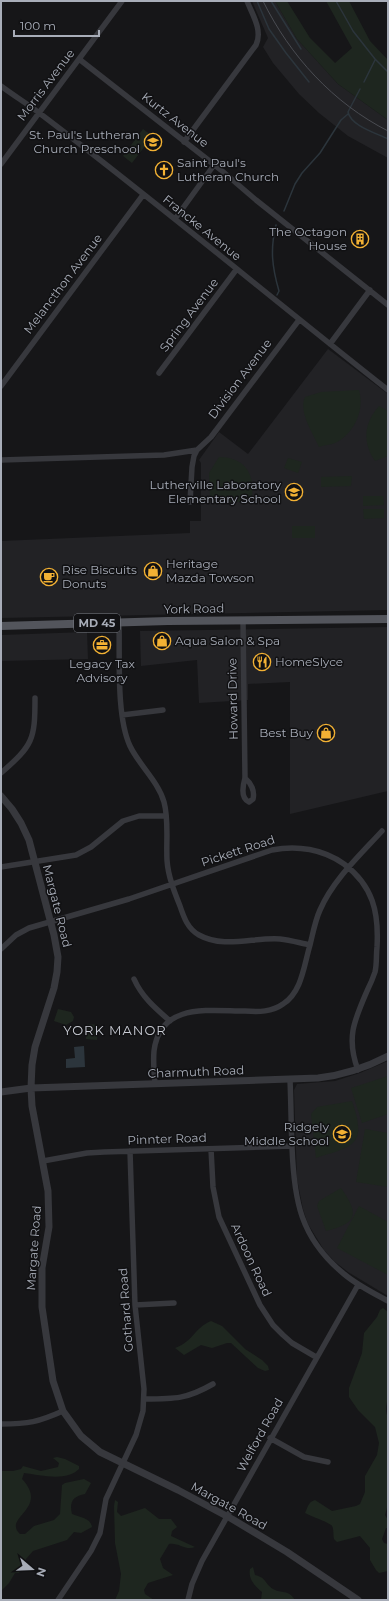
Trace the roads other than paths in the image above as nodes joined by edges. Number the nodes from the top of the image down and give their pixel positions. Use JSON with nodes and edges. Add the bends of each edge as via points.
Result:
{"nodes":[{"id":1,"x":122,"y":1,"type":"edge"},
{"id":2,"x":247,"y":1,"type":"edge"},
{"id":3,"x":79,"y":59,"type":"junction"},
{"id":4,"x":1,"y":86,"type":"edge"},
{"id":5,"x":39,"y":112,"type":"junction"},
{"id":6,"x":184,"y":142,"type":"junction"},
{"id":7,"x":1,"y":164,"type":"edge"},
{"id":8,"x":214,"y":165,"type":"junction"},
{"id":9,"x":143,"y":195,"type":"junction"},
{"id":10,"x":175,"y":219,"type":"junction"},
{"id":11,"x":236,"y":270,"type":"junction"},
{"id":12,"x":370,"y":290,"type":"junction"},
{"id":13,"x":388,"y":305,"type":"edge"},
{"id":14,"x":299,"y":320,"type":"junction"},
{"id":15,"x":330,"y":344,"type":"junction"},
{"id":16,"x":159,"y":373,"type":"dead end"},
{"id":17,"x":1,"y":386,"type":"edge"},
{"id":18,"x":388,"y":390,"type":"edge"},
{"id":19,"x":197,"y":450,"type":"junction"},
{"id":20,"x":1,"y":460,"type":"edge"},
{"id":21,"x":190,"y":502,"type":"dead end"},
{"id":22,"x":388,"y":619,"type":"edge"},
{"id":23,"x":243,"y":620,"type":"junction"},
{"id":24,"x":119,"y":623,"type":"junction"},
{"id":25,"x":1,"y":626,"type":"edge"},
{"id":26,"x":35,"y":698,"type":"dead end"},
{"id":27,"x":163,"y":710,"type":"dead end"},
{"id":28,"x":122,"y":715,"type":"junction"},
{"id":29,"x":1,"y":773,"type":"edge"},
{"id":30,"x":245,"y":778,"type":"dead end"},
{"id":31,"x":1,"y":796,"type":"edge"},
{"id":32,"x":166,"y":816,"type":"junction"},
{"id":33,"x":382,"y":831,"type":"dead end"},
{"id":34,"x":35,"y":862,"type":"junction"},
{"id":35,"x":1,"y":867,"type":"edge"},
{"id":36,"x":349,"y":868,"type":"junction"},
{"id":37,"x":172,"y":886,"type":"junction"},
{"id":38,"x":51,"y":922,"type":"junction"},
{"id":39,"x":310,"y":945,"type":"junction"},
{"id":40,"x":1,"y":949,"type":"edge"},
{"id":41,"x":134,"y":979,"type":"dead end"},
{"id":42,"x":170,"y":1021,"type":"junction"},
{"id":43,"x":388,"y":1056,"type":"edge"},
{"id":44,"x":358,"y":1070,"type":"junction"},
{"id":45,"x":290,"y":1080,"type":"junction"},
{"id":46,"x":155,"y":1084,"type":"junction"},
{"id":47,"x":31,"y":1088,"type":"junction"},
{"id":48,"x":1,"y":1092,"type":"edge"},
{"id":49,"x":292,"y":1146,"type":"junction"},
{"id":50,"x":211,"y":1149,"type":"junction"},
{"id":51,"x":130,"y":1151,"type":"junction"},
{"id":52,"x":43,"y":1162,"type":"junction"},
{"id":53,"x":358,"y":1285,"type":"junction"},
{"id":54,"x":388,"y":1301,"type":"edge"},
{"id":55,"x":174,"y":1303,"type":"dead end"},
{"id":56,"x":135,"y":1305,"type":"junction"},
{"id":57,"x":316,"y":1357,"type":"junction"},
{"id":58,"x":213,"y":1384,"type":"dead end"},
{"id":59,"x":145,"y":1399,"type":"junction"},
{"id":60,"x":63,"y":1411,"type":"junction"},
{"id":61,"x":1,"y":1424,"type":"edge"},
{"id":62,"x":270,"y":1438,"type":"junction"},
{"id":63,"x":328,"y":1462,"type":"dead end"},
{"id":64,"x":123,"y":1464,"type":"junction"},
{"id":65,"x":227,"y":1517,"type":"junction"},
{"id":66,"x":58,"y":1600,"type":"edge"},
{"id":67,"x":188,"y":1600,"type":"edge"},
{"id":68,"x":358,"y":1600,"type":"edge"}],
"edges":[{"from":1,"to":3,"type":"street","name":"Morris Avenue"},
{"from":2,"to":6,"type":"street","via":[[258,30],[258,40]]},
{"from":3,"to":5,"type":"street","name":"Morris Avenue"},
{"from":3,"to":6,"type":"street","name":"Kurtz Avenue"},
{"from":4,"to":5,"type":"street","name":"Francke Avenue"},
{"from":5,"to":7,"type":"street","name":"Morris Avenue"},
{"from":5,"to":9,"type":"street","name":"Francke Avenue"},
{"from":6,"to":8,"type":"street","name":"Kurtz Avenue"},
{"from":8,"to":10,"type":"street"},
{"from":8,"to":12,"type":"street","name":"Kurtz Avenue"},
{"from":9,"to":10,"type":"street","name":"Francke Avenue"},
{"from":9,"to":17,"type":"street","name":"Melancthon Avenue"},
{"from":10,"to":11,"type":"street","name":"Francke Avenue"},
{"from":11,"to":14,"type":"street","name":"Francke Avenue"},
{"from":11,"to":16,"type":"street","name":"Spring Avenue"},
{"from":12,"to":13,"type":"street","name":"Kurtz Avenue"},
{"from":12,"to":15,"type":"street"},
{"from":14,"to":15,"type":"street","name":"Francke Avenue"},
{"from":14,"to":19,"type":"street","name":"Division Avenue","via":[[210,437]]},
{"from":15,"to":18,"type":"street","name":"Francke Avenue"},
{"from":19,"to":20,"type":"street","via":[[164,455]]},
{"from":19,"to":21,"type":"street","via":[[192,467]]},
{"from":22,"to":23,"type":"main road","name":"York Road","number":"MD 45"},
{"from":23,"to":24,"type":"main road","name":"York Road","number":"MD 45"},
{"from":23,"to":30,"type":"street","name":"Howard Drive"},
{"from":24,"to":25,"type":"main road","name":"York Road","number":"MD 45"},
{"from":24,"to":28,"type":"street"},
{"from":26,"to":29,"type":"street","via":[[35,726],[32,738],[24,752]]},
{"from":27,"to":28,"type":"street"},
{"from":28,"to":32,"type":"street","via":[[124,731],[130,746],[162,796]]},
{"from":31,"to":34,"type":"street","name":"Margate Road","via":[[21,824]]},
{"from":32,"to":34,"type":"street","via":[[131,818],[116,826],[83,852],[66,858]]},
{"from":32,"to":37,"type":"street","via":[[167,860]]},
{"from":33,"to":36,"type":"street"},
{"from":34,"to":35,"type":"street"},
{"from":34,"to":38,"type":"street","name":"Margate Road"},
{"from":36,"to":37,"type":"street","name":"Pickett Road","via":[[339,860],[317,851],[282,848]]},
{"from":36,"to":39,"type":"street","via":[[334,886],[320,910]]},
{"from":36,"to":44,"type":"street","name":"Pickett Road","via":[[372,898],[378,929],[375,972],[356,1017],[351,1037]]},
{"from":37,"to":38,"type":"street","name":"Pickett Road"},
{"from":37,"to":39,"type":"street","via":[[184,919],[191,928],[207,939],[229,942],[280,939]]},
{"from":38,"to":40,"type":"street","name":"Pickett Road","via":[[23,931]]},
{"from":38,"to":47,"type":"street","name":"Margate Road","via":[[57,949],[57,972],[35,1047]]},
{"from":39,"to":42,"type":"street","via":[[300,984],[290,999],[279,1007],[263,1012],[193,1011],[176,1016]]},
{"from":41,"to":42,"type":"street","via":[[139,991]]},
{"from":42,"to":46,"type":"street","via":[[159,1035],[154,1049]]},
{"from":43,"to":44,"type":"street","name":"Charmuth Road"},
{"from":44,"to":45,"type":"street","name":"Charmuth Road","via":[[335,1076]]},
{"from":45,"to":46,"type":"street","name":"Charmuth Road"},
{"from":45,"to":49,"type":"street"},
{"from":46,"to":47,"type":"street","name":"Charmuth Road"},
{"from":47,"to":48,"type":"street","name":"Charmuth Road"},
{"from":47,"to":52,"type":"street","name":"Margate Road"},
{"from":49,"to":50,"type":"street","name":"Pinnter Road"},
{"from":49,"to":53,"type":"street","via":[[295,1193],[305,1226],[321,1252]]},
{"from":50,"to":51,"type":"street","name":"Pinnter Road"},
{"from":50,"to":57,"type":"street","name":"Ardoon Road","via":[[213,1188],[219,1217],[260,1305],[283,1335]]},
{"from":51,"to":52,"type":"street","name":"Pinnter Road","via":[[87,1153]]},
{"from":51,"to":56,"type":"street","name":"Gothard Road"},
{"from":52,"to":60,"type":"street","name":"Margate Road","via":[[48,1191],[49,1227],[42,1268],[42,1306],[53,1381]]},
{"from":53,"to":54,"type":"street"},
{"from":53,"to":57,"type":"street","name":"Welford Road"},
{"from":55,"to":56,"type":"street"},
{"from":56,"to":59,"type":"street","name":"Gothard Road"},
{"from":57,"to":62,"type":"street","name":"Welford Road"},
{"from":58,"to":59,"type":"street","via":[[182,1398]]},
{"from":59,"to":64,"type":"street","name":"Gothard Road","via":[[141,1421]]},
{"from":60,"to":61,"type":"street","via":[[41,1421]]},
{"from":60,"to":64,"type":"street","name":"Margate Road","via":[[91,1445]]},
{"from":62,"to":63,"type":"street","via":[[304,1457]]},
{"from":62,"to":65,"type":"street","name":"Welford Road"},
{"from":64,"to":65,"type":"street","name":"Margate Road"},
{"from":64,"to":66,"type":"street","name":"Gothard Road","via":[[106,1499],[100,1533]]},
{"from":65,"to":67,"type":"street","name":"Welford Road","via":[[196,1573]]},
{"from":65,"to":68,"type":"street","name":"Margate Road","via":[[287,1552]]}]}
